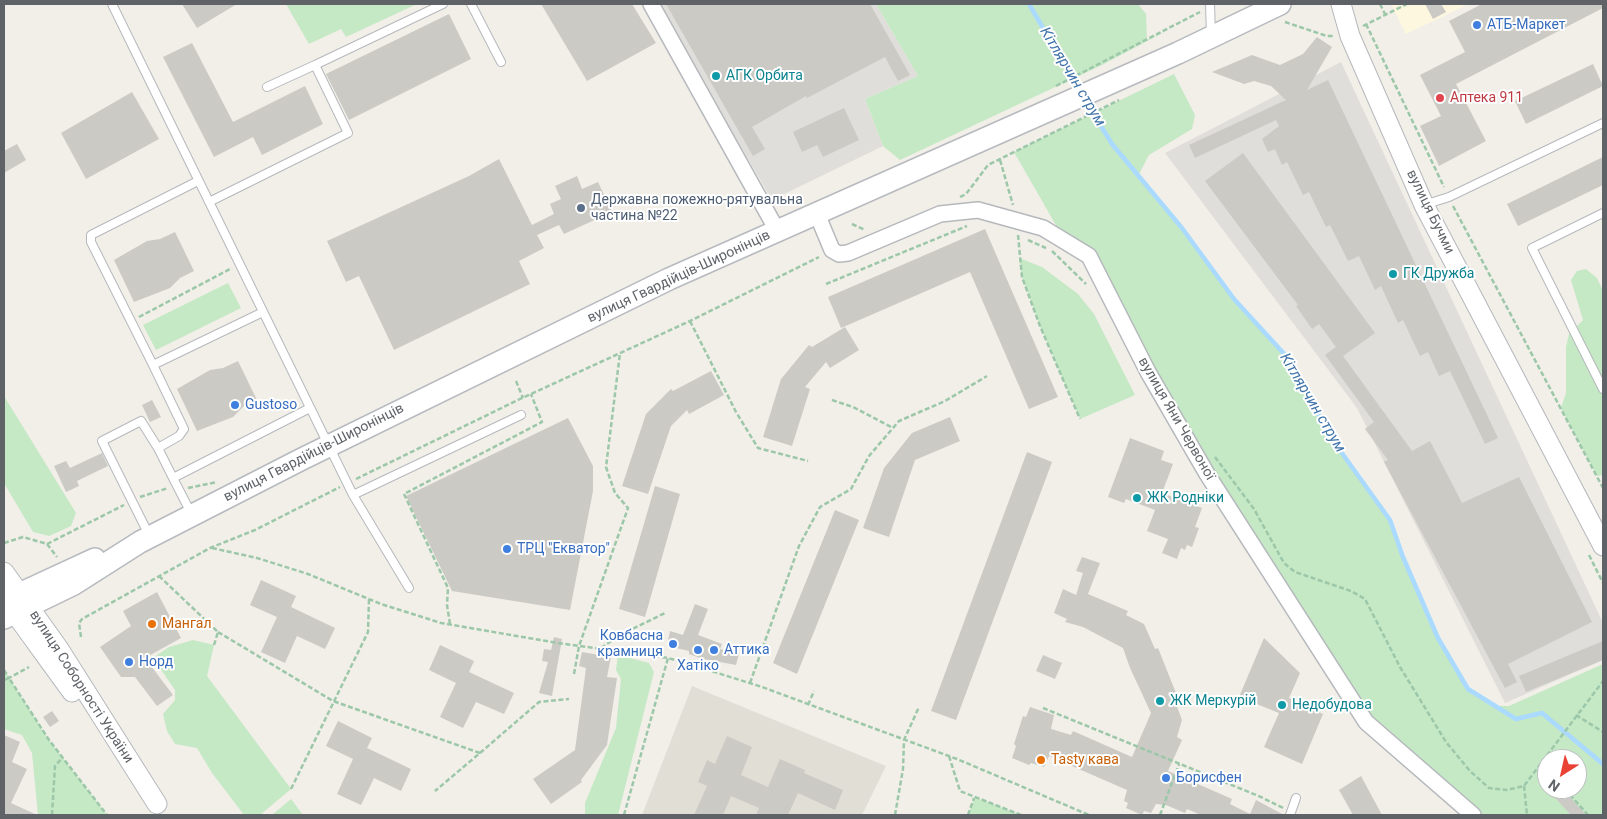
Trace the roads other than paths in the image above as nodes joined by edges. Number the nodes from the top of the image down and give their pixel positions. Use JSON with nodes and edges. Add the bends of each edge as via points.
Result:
{"nodes":[{"id":1,"x":112,"y":4,"type":"edge"},
{"id":2,"x":443,"y":4,"type":"edge"},
{"id":3,"x":471,"y":4,"type":"edge"},
{"id":4,"x":651,"y":4,"type":"edge"},
{"id":5,"x":1280,"y":4,"type":"edge"},
{"id":6,"x":1341,"y":4,"type":"edge"},
{"id":7,"x":1210,"y":5,"type":"edge"},
{"id":8,"x":1211,"y":37,"type":"junction"},
{"id":9,"x":501,"y":62,"type":"dead end"},
{"id":10,"x":315,"y":65,"type":"junction"},
{"id":11,"x":267,"y":87,"type":"dead end"},
{"id":12,"x":1603,"y":123,"type":"edge"},
{"id":13,"x":198,"y":181,"type":"junction"},
{"id":14,"x":208,"y":202,"type":"junction"},
{"id":15,"x":1424,"y":205,"type":"junction"},
{"id":16,"x":1603,"y":213,"type":"edge"},
{"id":17,"x":817,"y":214,"type":"junction"},
{"id":18,"x":778,"y":232,"type":"junction"},
{"id":19,"x":262,"y":312,"type":"junction"},
{"id":20,"x":153,"y":365,"type":"junction"},
{"id":21,"x":1603,"y":389,"type":"edge"},
{"id":22,"x":310,"y":408,"type":"junction"},
{"id":23,"x":521,"y":415,"type":"dead end"},
{"id":24,"x":329,"y":446,"type":"junction"},
{"id":25,"x":158,"y":448,"type":"junction"},
{"id":26,"x":173,"y":478,"type":"junction"},
{"id":27,"x":353,"y":495,"type":"junction"},
{"id":28,"x":192,"y":515,"type":"junction"},
{"id":29,"x":145,"y":539,"type":"junction"},
{"id":30,"x":1603,"y":546,"type":"edge"},
{"id":31,"x":4,"y":572,"type":"edge"},
{"id":32,"x":409,"y":588,"type":"dead end"},
{"id":33,"x":11,"y":604,"type":"edge"},
{"id":34,"x":1296,"y":798,"type":"dead end"},
{"id":35,"x":161,"y":810,"type":"edge"},
{"id":36,"x":1291,"y":814,"type":"edge"},
{"id":37,"x":1473,"y":815,"type":"edge"}],
"edges":[{"from":1,"to":13,"type":"lane"},
{"from":2,"to":10,"type":"lane"},
{"from":3,"to":9,"type":"lane"},
{"from":4,"to":18,"type":"street"},
{"from":5,"to":8,"type":"main road","name":"вулиця Гвардійців-Широнінців"},
{"from":6,"to":15,"type":"street","name":"вулиця Бучми","via":[[1350,36]]},
{"from":7,"to":8,"type":"lane"},
{"from":8,"to":17,"type":"main road","name":"вулиця Гвардійців-Широнінців"},
{"from":10,"to":11,"type":"lane"},
{"from":10,"to":14,"type":"lane","via":[[348,133]]},
{"from":12,"to":15,"type":"lane","via":[[1449,197]]},
{"from":13,"to":14,"type":"lane"},
{"from":13,"to":20,"type":"lane","via":[[91,235],[91,242]]},
{"from":14,"to":19,"type":"lane"},
{"from":15,"to":30,"type":"street","name":"вулиця Бучми"},
{"from":16,"to":21,"type":"lane","via":[[1532,248]]},
{"from":17,"to":18,"type":"main road","name":"вулиця Гвардійців-Широнінців"},
{"from":17,"to":37,"type":"street","name":"вулиця Яни Червоної","via":[[832,250],[839,254],[940,214],[978,210],[1015,230],[1043,228],[1089,256],[1148,372],[1207,474],[1366,722]]},
{"from":18,"to":24,"type":"main road","name":"вулиця Гвардійців-Широнінців","via":[[669,279]]},
{"from":19,"to":20,"type":"lane"},
{"from":19,"to":22,"type":"lane"},
{"from":20,"to":25,"type":"lane","via":[[184,429],[180,436]]},
{"from":22,"to":24,"type":"lane"},
{"from":22,"to":26,"type":"lane"},
{"from":23,"to":27,"type":"lane"},
{"from":24,"to":27,"type":"lane"},
{"from":24,"to":28,"type":"main road","name":"вулиця Гвардійців-Широнінців"},
{"from":25,"to":26,"type":"lane"},
{"from":25,"to":29,"type":"lane","via":[[141,421],[102,441]]},
{"from":26,"to":28,"type":"lane"},
{"from":27,"to":32,"type":"lane"},
{"from":28,"to":29,"type":"main road","name":"вулиця Гвардійців-Широнінців"},
{"from":29,"to":33,"type":"main road","name":"вулиця Гвардійців-Широнінців","via":[[66,570]]},
{"from":31,"to":33,"type":"street","name":"вулиця Соборності України"},
{"from":33,"to":35,"type":"street","name":"вулиця Соборності України"},
{"from":34,"to":36,"type":"lane"}]}
